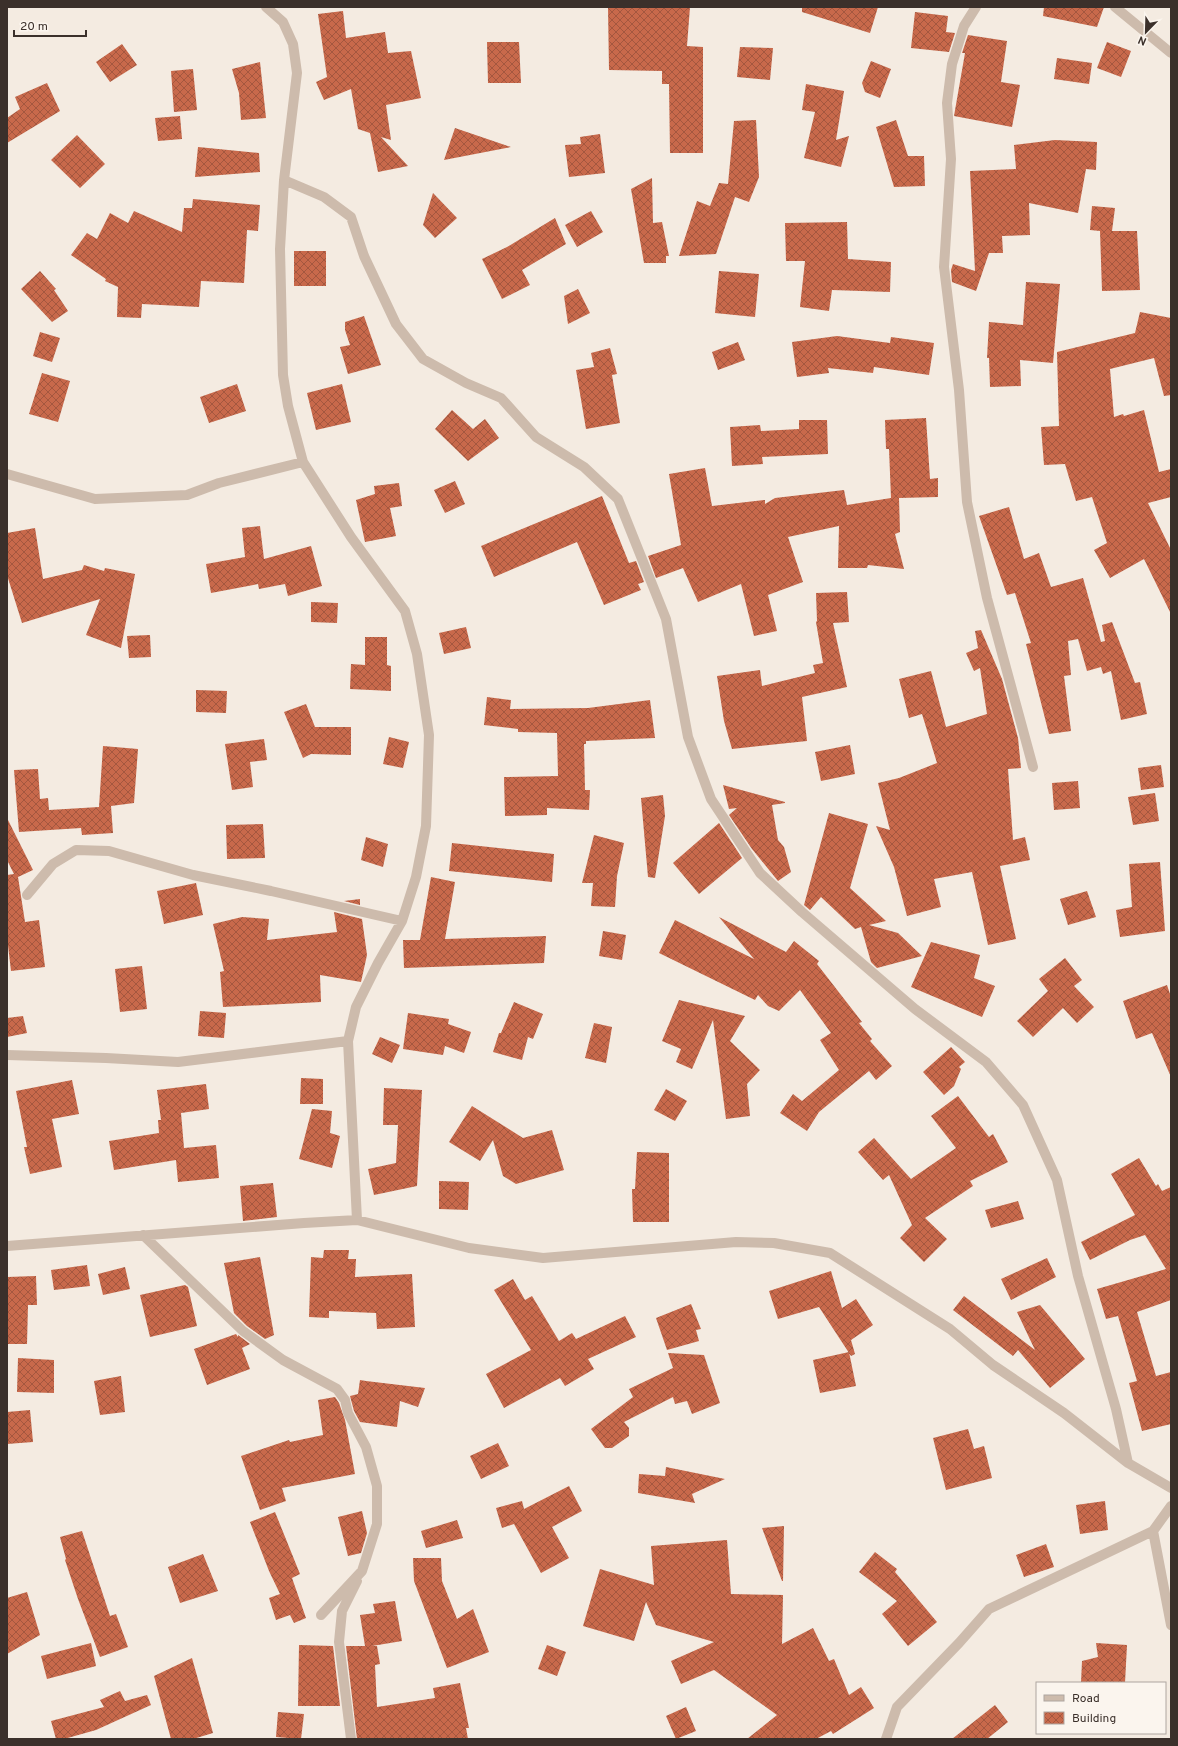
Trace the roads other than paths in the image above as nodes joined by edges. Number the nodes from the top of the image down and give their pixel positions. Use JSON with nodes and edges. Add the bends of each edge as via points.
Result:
{"nodes":[{"id":1,"x":266,"y":7,"type":"edge"},
{"id":2,"x":976,"y":7,"type":"edge"},
{"id":3,"x":1114,"y":7,"type":"edge"},
{"id":4,"x":1171,"y":53,"type":"edge"},
{"id":5,"x":284,"y":180,"type":"junction"},
{"id":6,"x":303,"y":462,"type":"junction"},
{"id":7,"x":7,"y":474,"type":"edge"},
{"id":8,"x":1033,"y":767,"type":"dead end"},
{"id":9,"x":28,"y":895,"type":"dead end"},
{"id":10,"x":402,"y":921,"type":"junction"},
{"id":11,"x":348,"y":1041,"type":"junction"},
{"id":12,"x":7,"y":1055,"type":"edge"},
{"id":13,"x":357,"y":1220,"type":"junction"},
{"id":14,"x":143,"y":1235,"type":"junction"},
{"id":15,"x":7,"y":1246,"type":"edge"},
{"id":16,"x":1128,"y":1463,"type":"junction"},
{"id":17,"x":1171,"y":1488,"type":"edge"},
{"id":18,"x":1171,"y":1506,"type":"edge"},
{"id":19,"x":1153,"y":1531,"type":"junction"},
{"id":20,"x":362,"y":1571,"type":"junction"},
{"id":21,"x":321,"y":1615,"type":"dead end"},
{"id":22,"x":1171,"y":1624,"type":"edge"},
{"id":23,"x":351,"y":1739,"type":"edge"},
{"id":24,"x":886,"y":1739,"type":"edge"}],
"edges":[{"from":1,"to":5,"type":"street","via":[[283,22],[293,44],[297,73]]},
{"from":2,"to":8,"type":"street","via":[[964,26],[952,64],[947,103],[951,159],[944,267],[959,390],[967,502],[987,598]]},
{"from":3,"to":4,"type":"street"},
{"from":5,"to":6,"type":"street","via":[[280,249],[283,375],[288,406]]},
{"from":5,"to":16,"type":"street","via":[[324,197],[350,217],[364,256],[396,324],[424,359],[466,383],[501,398],[536,437],[584,467],[618,499],[666,619],[688,737],[711,799],[760,873],[915,1009],[986,1062],[1023,1104],[1057,1180],[1078,1276],[1116,1408]]},
{"from":6,"to":7,"type":"street","via":[[219,483],[187,495],[96,499]]},
{"from":6,"to":10,"type":"street","via":[[351,537],[405,610],[417,654],[429,735],[426,826],[416,877]]},
{"from":9,"to":10,"type":"street","via":[[53,864],[76,850],[109,852],[193,875]]},
{"from":10,"to":11,"type":"street","via":[[356,1007]]},
{"from":11,"to":12,"type":"street","via":[[178,1062]]},
{"from":11,"to":13,"type":"street"},
{"from":13,"to":14,"type":"street"},
{"from":13,"to":16,"type":"street","via":[[469,1248],[543,1258],[736,1242],[774,1243],[830,1253],[950,1329],[993,1364],[1064,1413]]},
{"from":14,"to":15,"type":"street"},
{"from":14,"to":20,"type":"street","via":[[243,1331],[283,1360],[337,1389],[345,1400],[348,1413],[366,1447],[376,1486],[377,1524]]},
{"from":16,"to":17,"type":"street"},
{"from":18,"to":19,"type":"street"},
{"from":19,"to":22,"type":"street"},
{"from":19,"to":24,"type":"street","via":[[990,1609],[897,1707]]},
{"from":20,"to":21,"type":"street"},
{"from":20,"to":23,"type":"street","via":[[342,1611],[340,1629],[341,1666]]}]}
